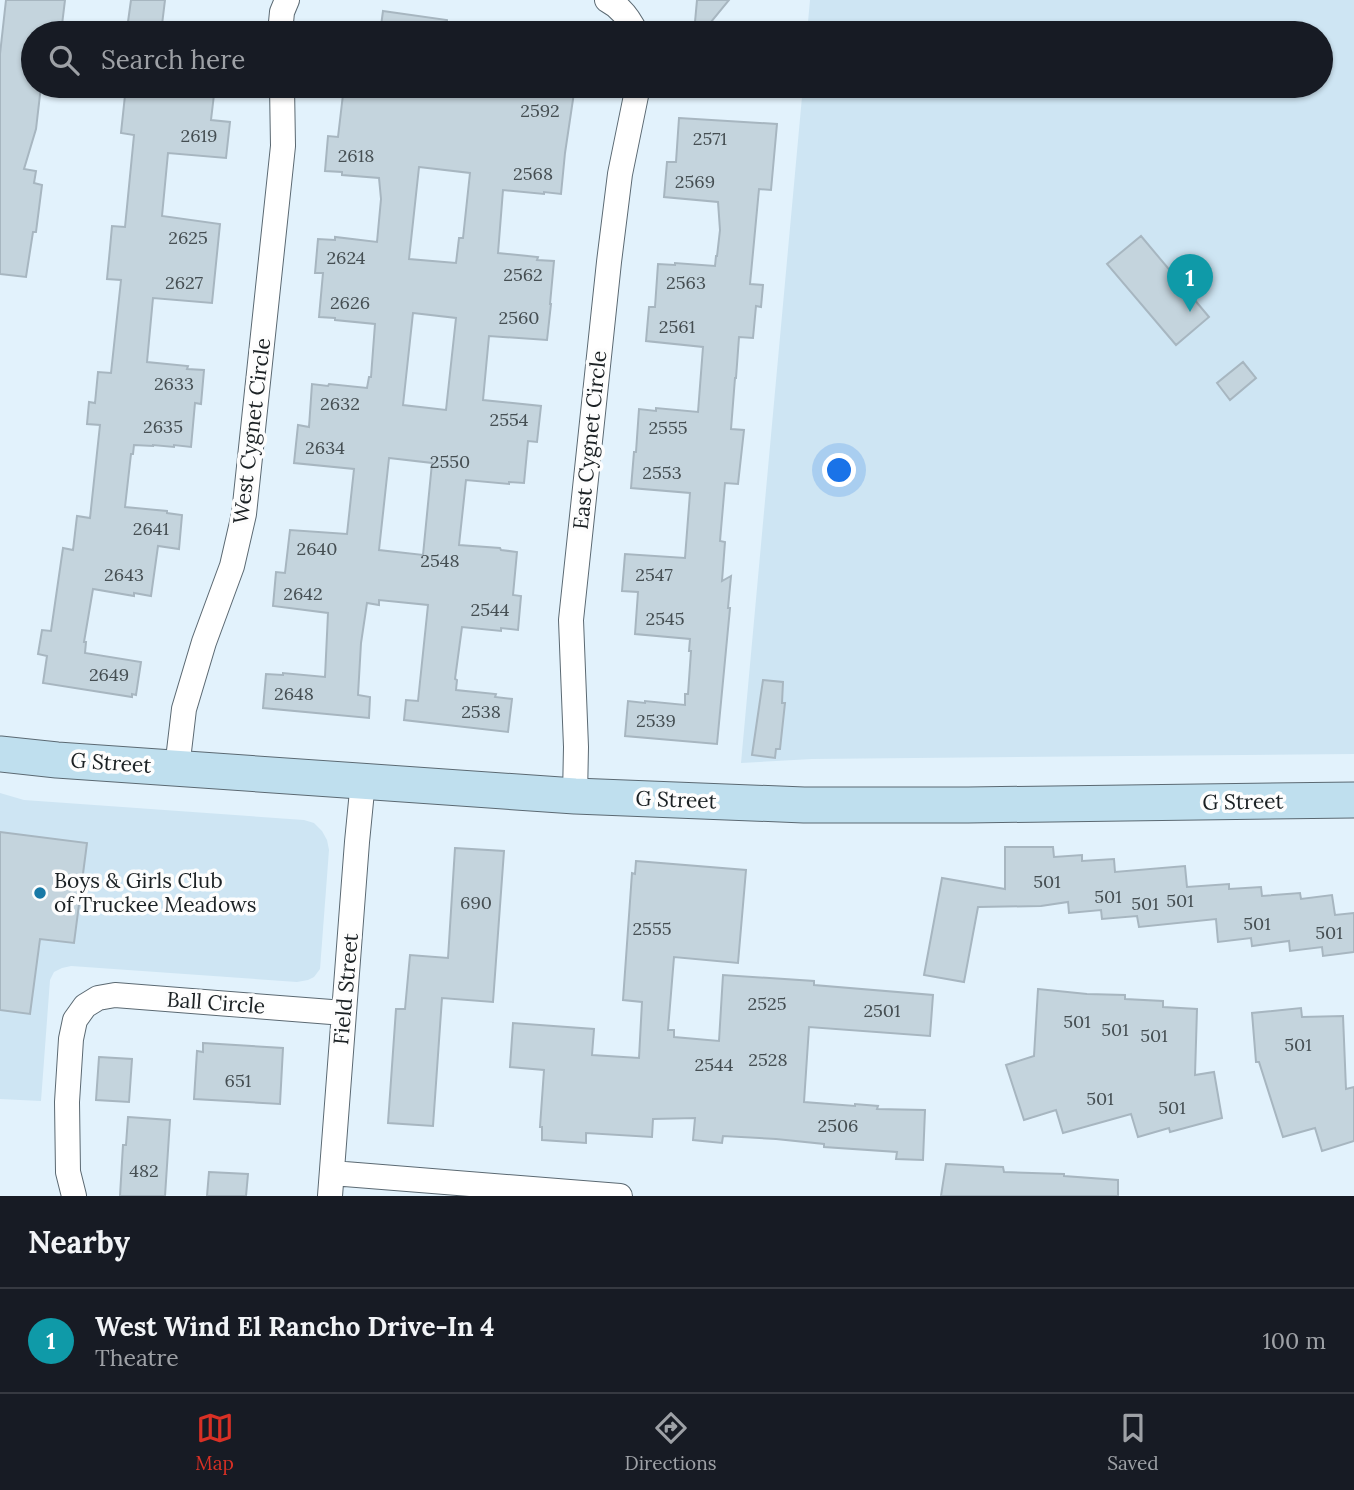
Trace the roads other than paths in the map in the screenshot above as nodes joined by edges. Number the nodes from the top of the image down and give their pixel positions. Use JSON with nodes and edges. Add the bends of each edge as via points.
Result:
{"nodes":[{"id":1,"x":287,"y":0,"type":"edge"},
{"id":2,"x":607,"y":0,"type":"edge"},
{"id":3,"x":281,"y":21,"type":"edge"},
{"id":4,"x":630,"y":21,"type":"edge"},
{"id":5,"x":282,"y":98,"type":"edge"},
{"id":6,"x":636,"y":98,"type":"edge"},
{"id":7,"x":0,"y":754,"type":"edge"},
{"id":8,"x":177,"y":768,"type":"junction"},
{"id":9,"x":363,"y":781,"type":"junction"},
{"id":10,"x":575,"y":796,"type":"junction"},
{"id":11,"x":1354,"y":800,"type":"edge"},
{"id":12,"x":344,"y":1013,"type":"junction"},
{"id":13,"x":331,"y":1184,"type":"edge"},
{"id":14,"x":74,"y":1196,"type":"edge"},
{"id":15,"x":620,"y":1196,"type":"edge"}],
"edges":[{"from":1,"to":3,"type":"street"},
{"from":2,"to":4,"type":"street"},
{"from":5,"to":8,"type":"street","name":"West Cygnet Circle","via":[[283,146],[244,514],[232,566],[184,709]]},
{"from":6,"to":10,"type":"street","name":"East Cygnet Circle","via":[[612,237],[571,620]]},
{"from":7,"to":8,"type":"street","name":"G Street"},
{"from":8,"to":9,"type":"street","name":"G Street"},
{"from":9,"to":10,"type":"street","name":"G Street"},
{"from":9,"to":12,"type":"street","name":"Field Street"},
{"from":10,"to":11,"type":"street","name":"G Street","via":[[871,806]]},
{"from":12,"to":13,"type":"street","name":"Field Street"},
{"from":12,"to":14,"type":"street","name":"Ball Circle","via":[[115,995],[85,1006],[75,1020],[71,1039],[67,1102],[68,1172]]},
{"from":13,"to":15,"type":"street"}]}
